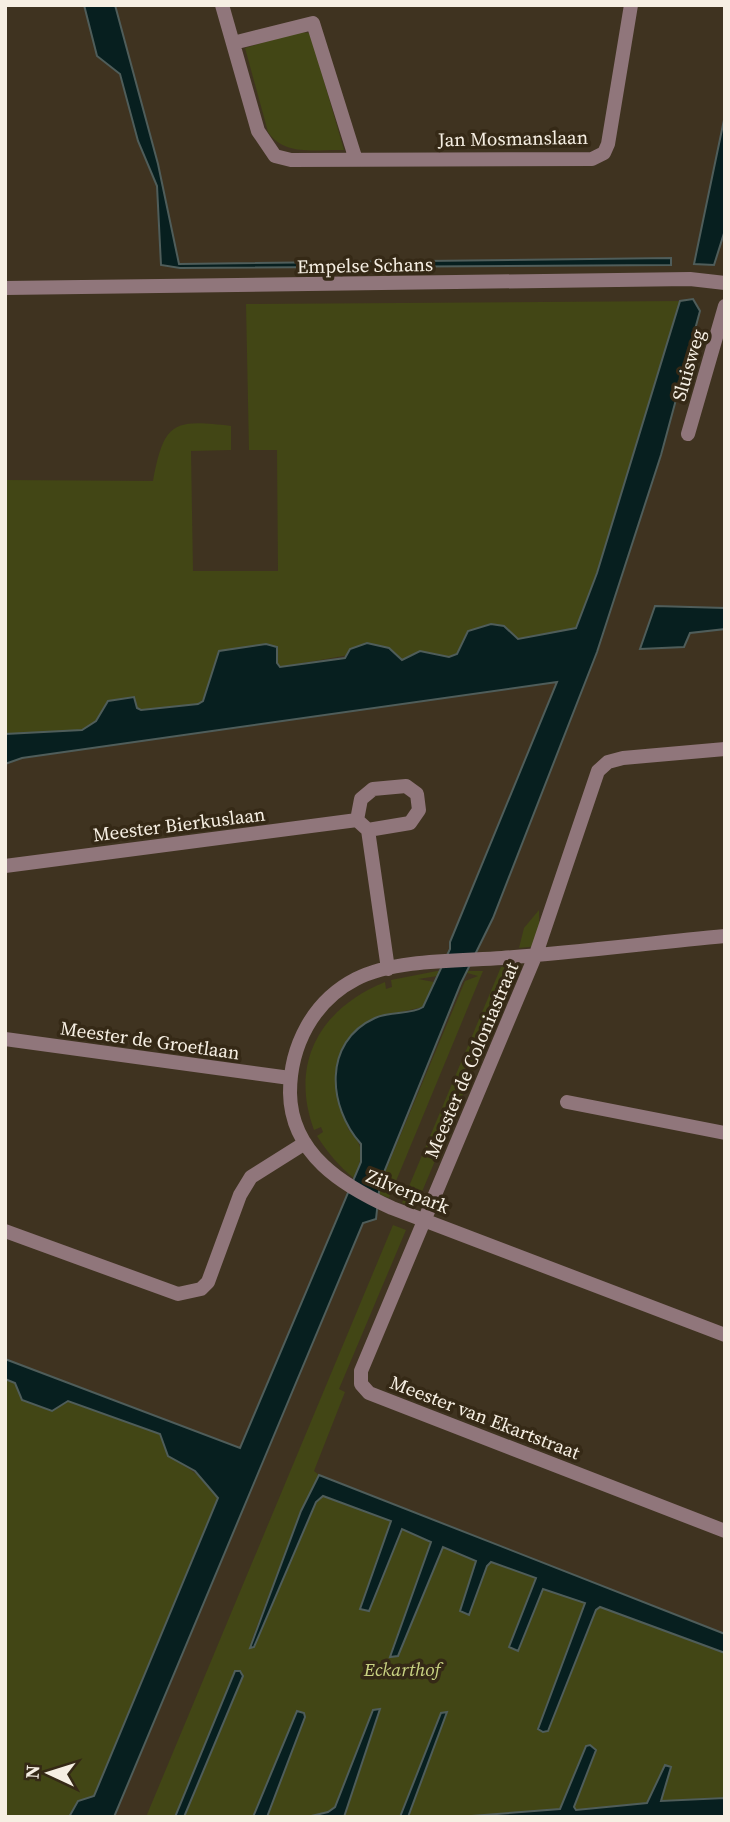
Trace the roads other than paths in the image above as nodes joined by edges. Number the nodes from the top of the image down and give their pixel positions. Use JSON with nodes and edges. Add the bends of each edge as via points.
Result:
{"nodes":[{"id":1,"x":222,"y":5,"type":"edge"},
{"id":2,"x":631,"y":5,"type":"edge"},
{"id":3,"x":233,"y":43,"type":"junction"},
{"id":4,"x":356,"y":160,"type":"junction"},
{"id":5,"x":725,"y":283,"type":"edge"},
{"id":6,"x":5,"y":288,"type":"edge"},
{"id":7,"x":725,"y":306,"type":"edge"},
{"id":8,"x":688,"y":434,"type":"dead end"},
{"id":9,"x":725,"y":749,"type":"edge"},
{"id":10,"x":5,"y":866,"type":"edge"},
{"id":11,"x":725,"y":936,"type":"edge"},
{"id":12,"x":536,"y":954,"type":"junction"},
{"id":13,"x":388,"y":969,"type":"junction"},
{"id":14,"x":5,"y":1039,"type":"edge"},
{"id":15,"x":290,"y":1078,"type":"junction"},
{"id":16,"x":567,"y":1102,"type":"dead end"},
{"id":17,"x":725,"y":1133,"type":"edge"},
{"id":18,"x":305,"y":1143,"type":"junction"},
{"id":19,"x":425,"y":1218,"type":"junction"},
{"id":20,"x":5,"y":1231,"type":"edge"},
{"id":21,"x":725,"y":1335,"type":"edge"},
{"id":22,"x":725,"y":1531,"type":"edge"}],
"edges":[{"from":1,"to":3,"type":"street","name":"Jan Mosmanslaan"},
{"from":2,"to":4,"type":"street","name":"Jan Mosmanslaan","via":[[604,153],[592,159]]},
{"from":3,"to":4,"type":"street","name":"Jan Mosmanslaan","via":[[258,131],[275,156]]},
{"from":3,"to":4,"type":"street","via":[[313,23]]},
{"from":5,"to":6,"type":"street","name":"Empelse Schans","via":[[690,279]]},
{"from":7,"to":8,"type":"street","name":"Sluisweg"},
{"from":9,"to":12,"type":"street","name":"Meester de Coloniastraat","via":[[623,758],[598,771]]},
{"from":10,"to":13,"type":"street","name":"Meester Bierkuslaan","via":[[363,825]]},
{"from":11,"to":12,"type":"street","name":"Zilverpark"},
{"from":12,"to":13,"type":"street","name":"Zilverpark"},
{"from":12,"to":19,"type":"street","name":"Meester de Coloniastraat"},
{"from":13,"to":15,"type":"street","name":"Zilverpark","via":[[356,979],[327,999],[297,1047]]},
{"from":14,"to":15,"type":"street","name":"Meester de Groetlaan"},
{"from":15,"to":18,"type":"street","name":"Zilverpark","via":[[295,1124]]},
{"from":16,"to":17,"type":"street"},
{"from":18,"to":19,"type":"street","name":"Zilverpark","via":[[321,1166],[347,1187]]},
{"from":18,"to":20,"type":"street","via":[[251,1177],[208,1282],[201,1289],[178,1294]]},
{"from":19,"to":21,"type":"street","name":"Zilverpark"},
{"from":19,"to":22,"type":"street","name":"Meester van Ekartstraat","via":[[361,1371],[361,1384],[369,1393]]}]}
